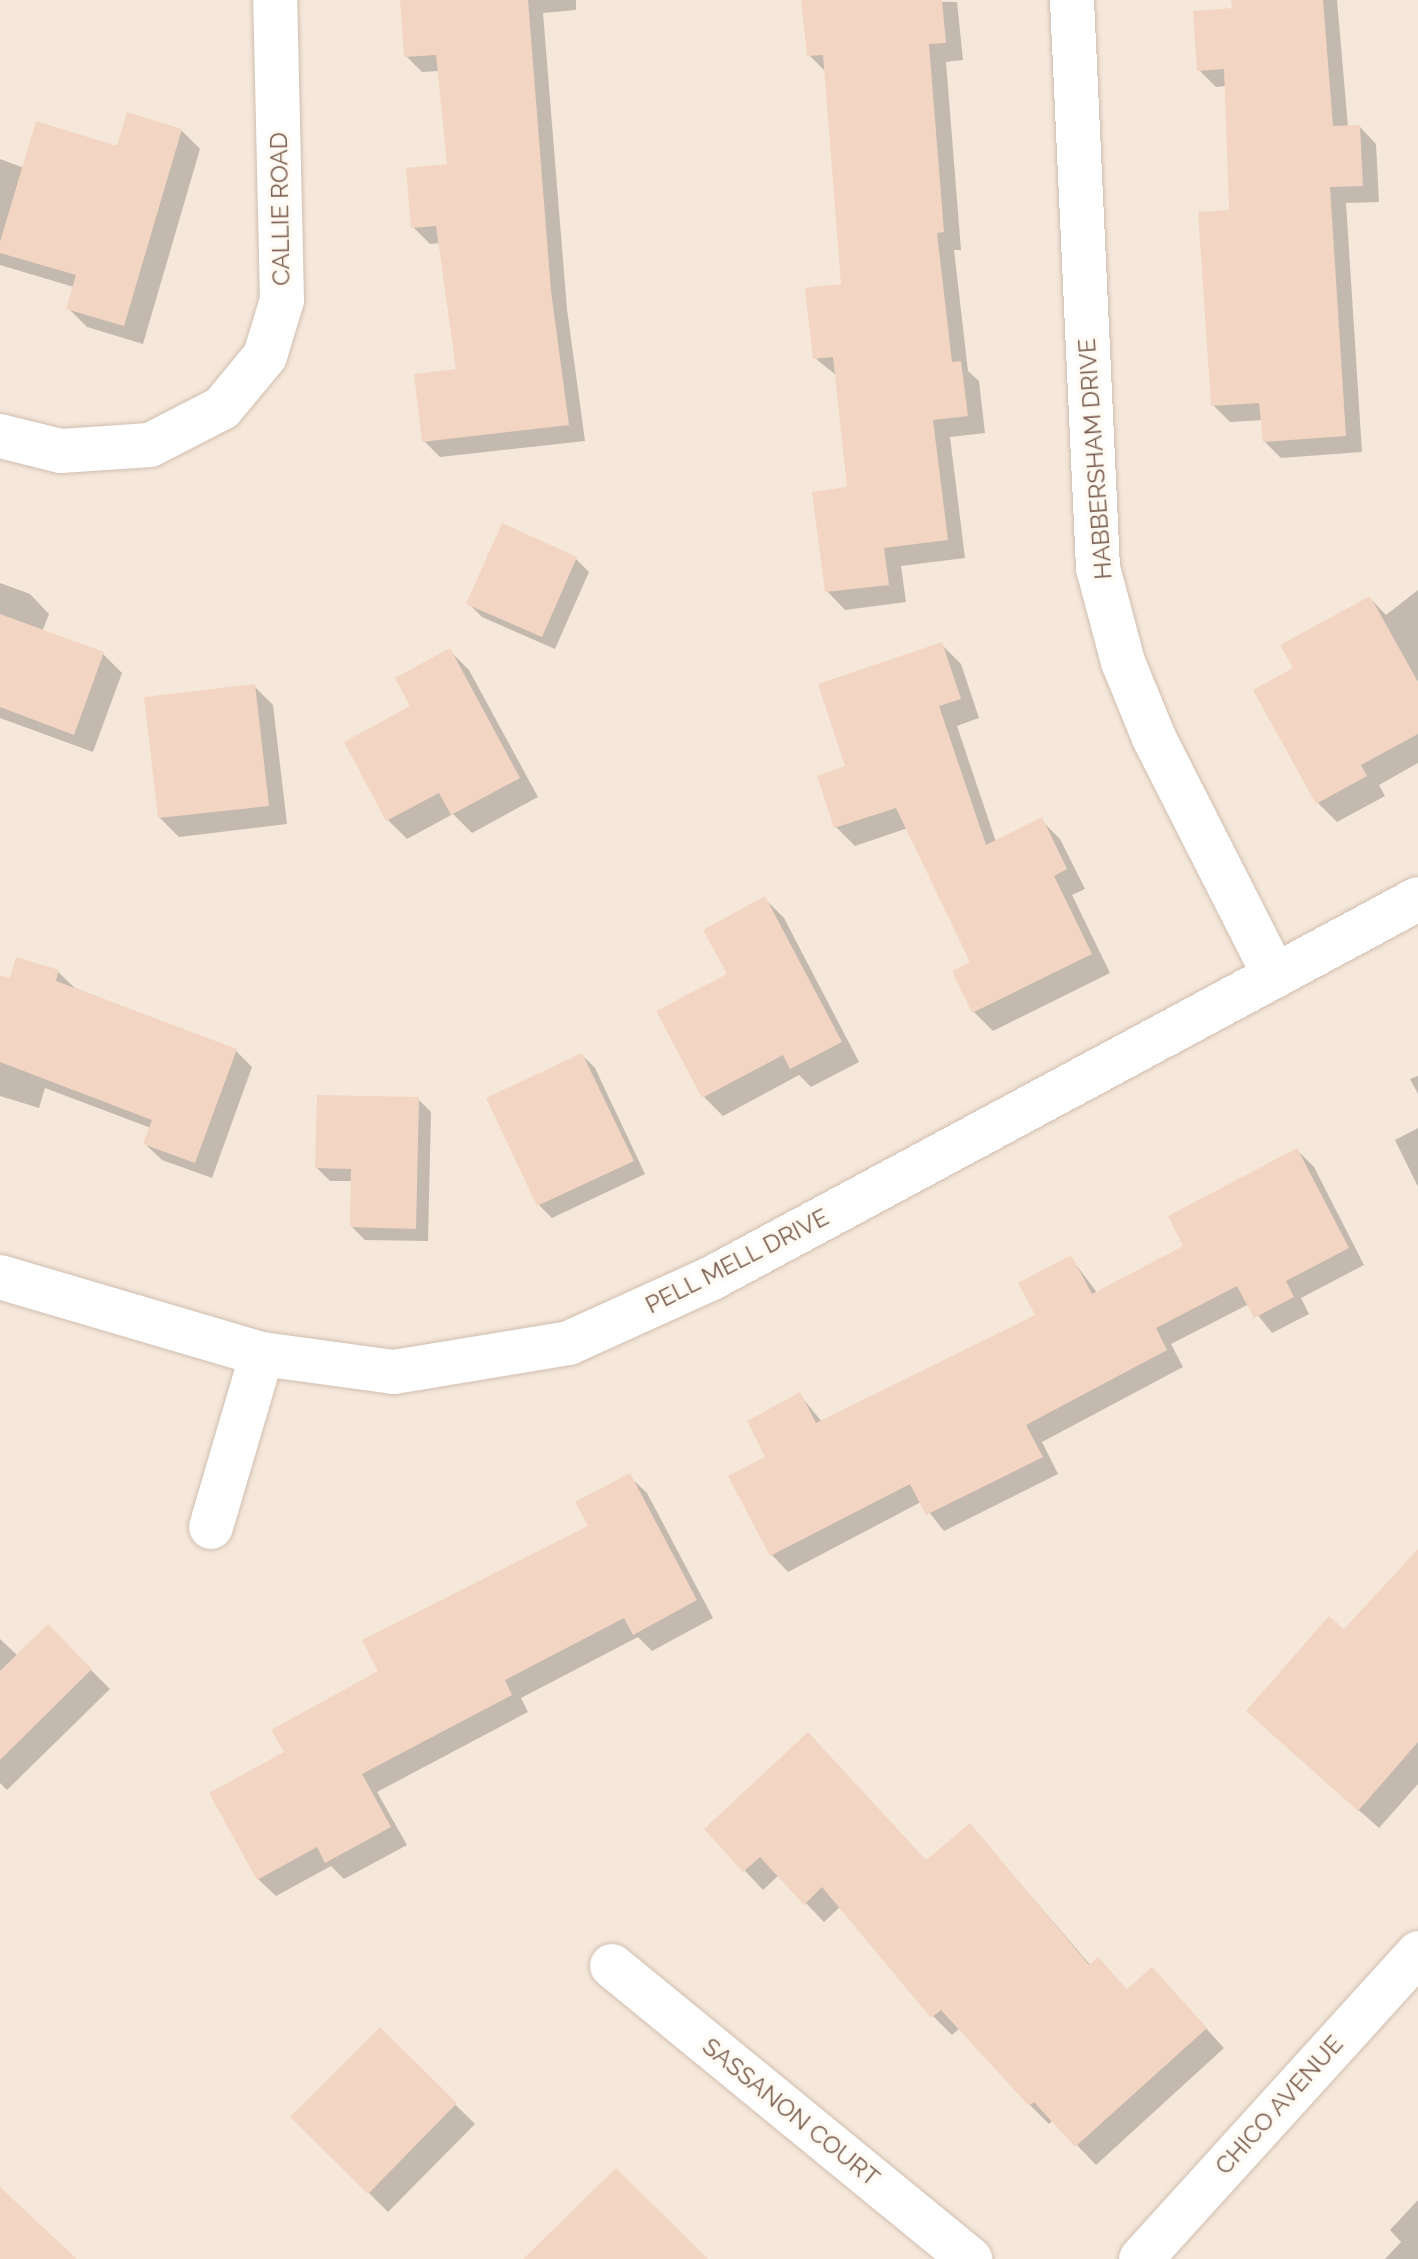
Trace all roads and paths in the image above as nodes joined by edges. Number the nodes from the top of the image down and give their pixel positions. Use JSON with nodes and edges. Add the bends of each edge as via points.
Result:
{"nodes":[{"id":1,"x":275,"y":0,"type":"edge"},
{"id":2,"x":1072,"y":0,"type":"edge"},
{"id":3,"x":0,"y":436,"type":"edge"},
{"id":4,"x":1418,"y":899,"type":"edge"},
{"id":5,"x":1275,"y":976,"type":"junction"},
{"id":6,"x":0,"y":1277,"type":"edge"},
{"id":7,"x":262,"y":1354,"type":"junction"},
{"id":8,"x":211,"y":1527,"type":"dead end"},
{"id":9,"x":1418,"y":1953,"type":"edge"},
{"id":10,"x":612,"y":1966,"type":"dead end"},
{"id":11,"x":970,"y":2259,"type":"edge"},
{"id":12,"x":1141,"y":2259,"type":"edge"}],
"edges":[{"from":1,"to":3,"type":"street","name":"CALLIE ROAD","via":[[282,300],[265,356],[222,408],[150,445],[61,451]]},
{"from":2,"to":5,"type":"street","name":"HABBERSHAM DRIVE","via":[[1098,568],[1123,662],[1154,738]]},
{"from":4,"to":5,"type":"street","name":"PELL MELL DRIVE"},
{"from":5,"to":7,"type":"street","name":"PELL MELL DRIVE","via":[[712,1278],[569,1343],[394,1372]]},
{"from":6,"to":7,"type":"street","name":"PELL MELL DRIVE"},
{"from":7,"to":8,"type":"street"},
{"from":9,"to":12,"type":"street","name":"CHICO AVENUE"},
{"from":10,"to":11,"type":"street","name":"SASSANON COURT"}]}
